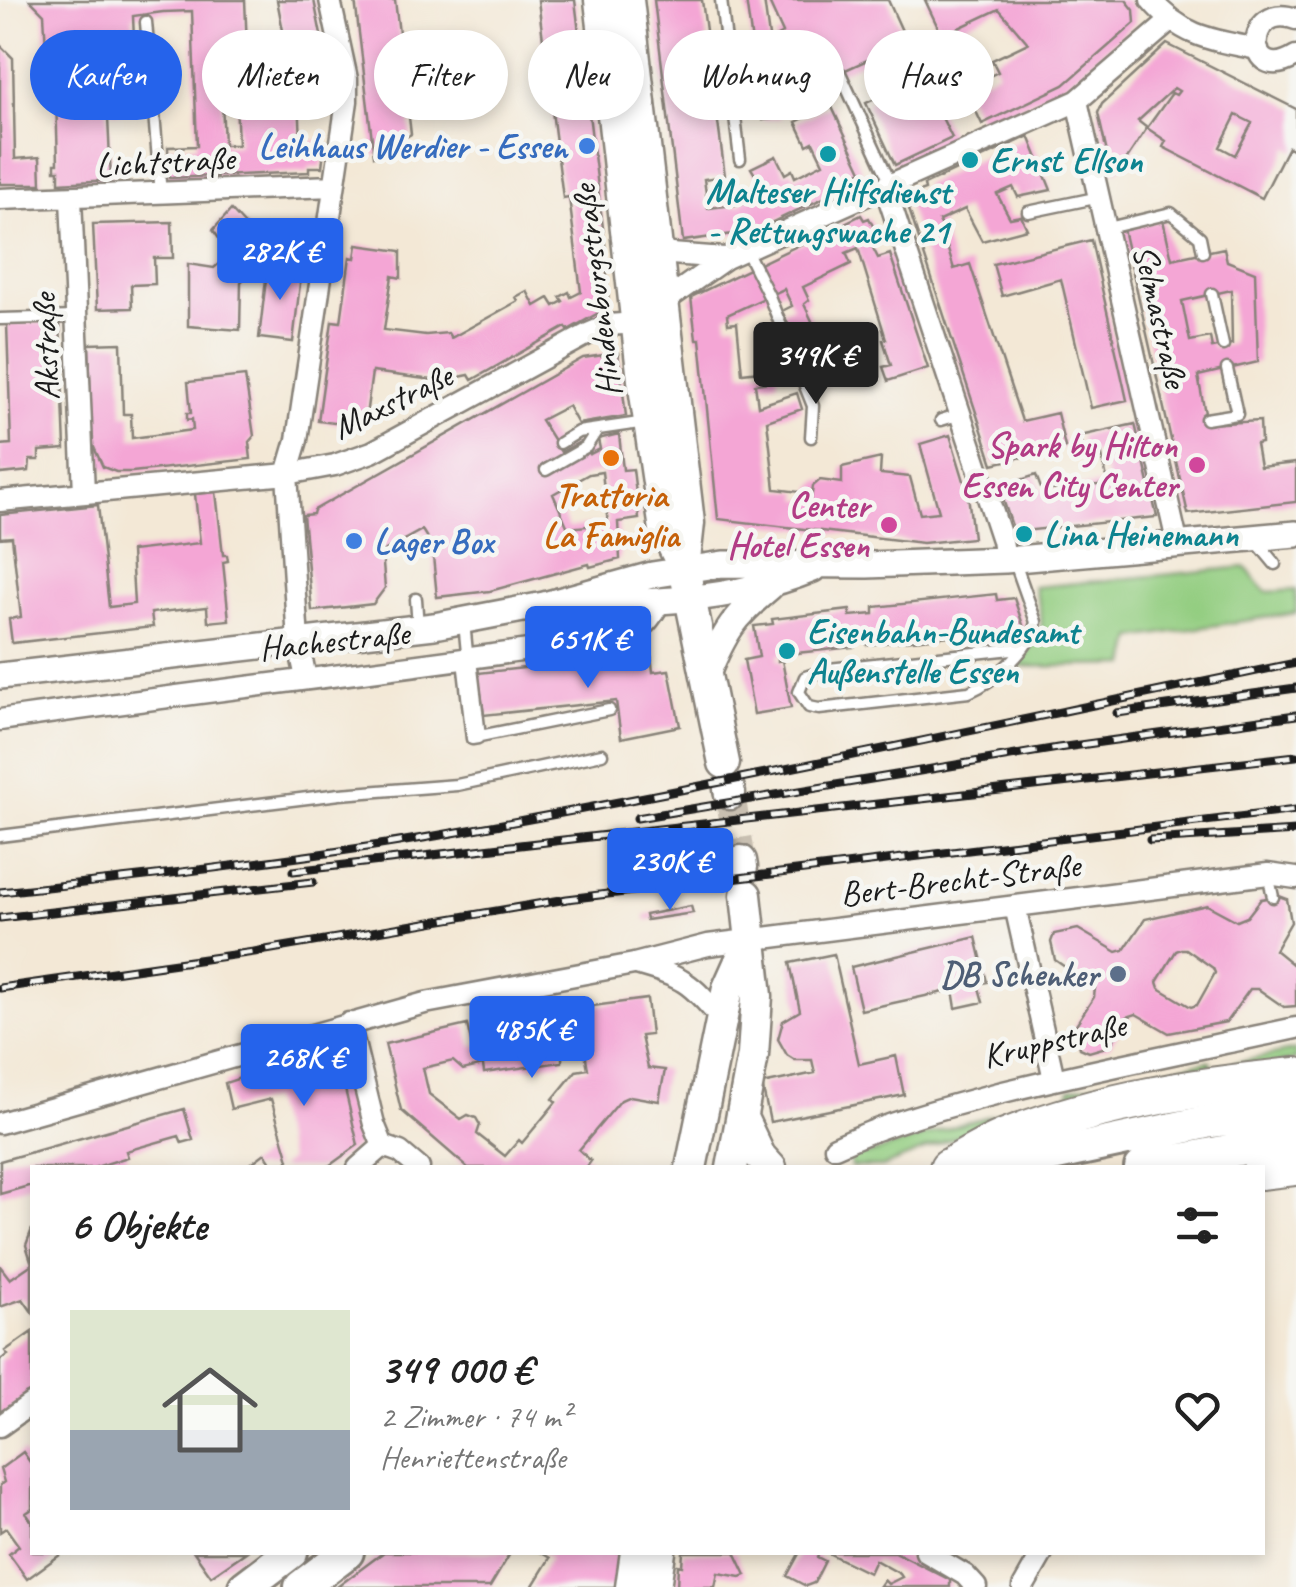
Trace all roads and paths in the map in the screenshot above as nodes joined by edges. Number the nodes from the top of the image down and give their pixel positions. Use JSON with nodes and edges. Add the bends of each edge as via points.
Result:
{"nodes":[{"id":1,"x":330,"y":0,"type":"edge"},
{"id":2,"x":600,"y":0,"type":"edge"},
{"id":3,"x":628,"y":0,"type":"edge"},
{"id":4,"x":721,"y":0,"type":"edge"},
{"id":5,"x":1151,"y":0,"type":"edge"},
{"id":6,"x":1291,"y":11,"type":"edge"},
{"id":7,"x":146,"y":22,"type":"dead end"},
{"id":8,"x":1169,"y":22,"type":"junction"},
{"id":9,"x":336,"y":30,"type":"edge"},
{"id":10,"x":1258,"y":49,"type":"junction"},
{"id":11,"x":1295,"y":58,"type":"edge"},
{"id":12,"x":844,"y":82,"type":"edge"},
{"id":13,"x":1078,"y":101,"type":"junction"},
{"id":14,"x":344,"y":120,"type":"edge"},
{"id":15,"x":740,"y":159,"type":"dead end"},
{"id":16,"x":333,"y":186,"type":"junction"},
{"id":17,"x":888,"y":186,"type":"junction"},
{"id":18,"x":161,"y":194,"type":"junction"},
{"id":19,"x":1101,"y":197,"type":"junction"},
{"id":20,"x":72,"y":198,"type":"junction"},
{"id":21,"x":0,"y":199,"type":"edge"},
{"id":22,"x":1028,"y":212,"type":"dead end"},
{"id":23,"x":1108,"y":228,"type":"junction"},
{"id":24,"x":1203,"y":252,"type":"dead end"},
{"id":25,"x":658,"y":253,"type":"junction"},
{"id":26,"x":736,"y":254,"type":"junction"},
{"id":27,"x":1212,"y":294,"type":"dead end"},
{"id":28,"x":665,"y":301,"type":"junction"},
{"id":29,"x":77,"y":317,"type":"junction"},
{"id":30,"x":0,"y":319,"type":"edge"},
{"id":31,"x":636,"y":321,"type":"junction"},
{"id":32,"x":669,"y":340,"type":"junction"},
{"id":33,"x":1223,"y":346,"type":"dead end"},
{"id":34,"x":1228,"y":369,"type":"dead end"},
{"id":35,"x":1206,"y":419,"type":"dead end"},
{"id":36,"x":649,"y":422,"type":"junction"},
{"id":37,"x":596,"y":430,"type":"junction"},
{"id":38,"x":811,"y":437,"type":"dead end"},
{"id":39,"x":560,"y":443,"type":"dead end"},
{"id":40,"x":546,"y":470,"type":"dead end"},
{"id":41,"x":287,"y":474,"type":"junction"},
{"id":42,"x":84,"y":492,"type":"junction"},
{"id":43,"x":0,"y":501,"type":"edge"},
{"id":44,"x":1296,"y":534,"type":"edge"},
{"id":45,"x":1254,"y":539,"type":"junction"},
{"id":46,"x":1178,"y":546,"type":"junction"},
{"id":47,"x":1009,"y":560,"type":"junction"},
{"id":48,"x":1276,"y":564,"type":"dead end"},
{"id":49,"x":823,"y":565,"type":"junction"},
{"id":50,"x":684,"y":568,"type":"junction"},
{"id":51,"x":772,"y":586,"type":"junction"},
{"id":52,"x":416,"y":599,"type":"dead end"},
{"id":53,"x":691,"y":600,"type":"junction"},
{"id":54,"x":660,"y":601,"type":"junction"},
{"id":55,"x":544,"y":605,"type":"junction"},
{"id":56,"x":464,"y":620,"type":"junction"},
{"id":57,"x":418,"y":628,"type":"junction"},
{"id":58,"x":298,"y":642,"type":"junction"},
{"id":59,"x":1022,"y":648,"type":"junction"},
{"id":60,"x":468,"y":662,"type":"junction"},
{"id":61,"x":707,"y":674,"type":"junction"},
{"id":62,"x":0,"y":676,"type":"edge"},
{"id":63,"x":306,"y":678,"type":"junction"},
{"id":64,"x":609,"y":710,"type":"dead end"},
{"id":65,"x":0,"y":720,"type":"edge"},
{"id":66,"x":478,"y":738,"type":"dead end"},
{"id":67,"x":602,"y":754,"type":"dead end"},
{"id":68,"x":727,"y":782,"type":"tunnel mouth"},
{"id":69,"x":0,"y":836,"type":"edge"},
{"id":70,"x":743,"y":874,"type":"tunnel mouth"},
{"id":71,"x":1268,"y":874,"type":"junction"},
{"id":72,"x":1296,"y":878,"type":"edge"},
{"id":73,"x":1273,"y":897,"type":"dead end"},
{"id":74,"x":1016,"y":906,"type":"junction"},
{"id":75,"x":750,"y":939,"type":"junction"},
{"id":76,"x":634,"y":964,"type":"junction"},
{"id":77,"x":721,"y":1019,"type":"junction"},
{"id":78,"x":349,"y":1023,"type":"junction"},
{"id":79,"x":1296,"y":1028,"type":"edge"},
{"id":80,"x":1296,"y":1077,"type":"edge"},
{"id":81,"x":1054,"y":1079,"type":"junction"},
{"id":82,"x":1296,"y":1109,"type":"edge"},
{"id":83,"x":743,"y":1120,"type":"junction"},
{"id":84,"x":0,"y":1123,"type":"edge"},
{"id":85,"x":1296,"y":1138,"type":"edge"},
{"id":86,"x":383,"y":1146,"type":"junction"},
{"id":87,"x":835,"y":1147,"type":"dead end"},
{"id":88,"x":361,"y":1165,"type":"edge"},
{"id":89,"x":415,"y":1165,"type":"edge"},
{"id":90,"x":692,"y":1165,"type":"edge"},
{"id":91,"x":733,"y":1165,"type":"edge"},
{"id":92,"x":768,"y":1165,"type":"edge"},
{"id":93,"x":955,"y":1165,"type":"edge"},
{"id":94,"x":1006,"y":1165,"type":"edge"},
{"id":95,"x":1156,"y":1165,"type":"edge"},
{"id":96,"x":1296,"y":1166,"type":"edge"},
{"id":97,"x":1265,"y":1170,"type":"edge"},
{"id":98,"x":30,"y":1404,"type":"edge"},
{"id":99,"x":0,"y":1426,"type":"edge"},
{"id":100,"x":287,"y":1555,"type":"edge"},
{"id":101,"x":344,"y":1555,"type":"edge"},
{"id":102,"x":636,"y":1555,"type":"edge"},
{"id":103,"x":660,"y":1555,"type":"edge"},
{"id":104,"x":931,"y":1555,"type":"edge"},
{"id":105,"x":1040,"y":1555,"type":"edge"},
{"id":106,"x":245,"y":1587,"type":"edge"},
{"id":107,"x":301,"y":1587,"type":"edge"},
{"id":108,"x":631,"y":1587,"type":"edge"},
{"id":109,"x":655,"y":1587,"type":"edge"},
{"id":110,"x":976,"y":1587,"type":"edge"},
{"id":111,"x":1023,"y":1587,"type":"edge"}],
"edges":[{"from":1,"to":9,"type":"street"},
{"from":2,"to":31,"type":"main road","name":"Hindenburgstraße"},
{"from":3,"to":25,"type":"main road","name":"Hindenburgstraße"},
{"from":4,"to":15,"type":"lane"},
{"from":5,"to":8,"type":"street"},
{"from":6,"to":10,"type":"street","via":[[1269,15],[1258,26]]},
{"from":7,"to":18,"type":"lane"},
{"from":8,"to":10,"type":"street","via":[[1204,39]]},
{"from":8,"to":13,"type":"street"},
{"from":10,"to":11,"type":"street","via":[[1278,62]]},
{"from":12,"to":17,"type":"lane"},
{"from":13,"to":17,"type":"street"},
{"from":13,"to":19,"type":"street","name":"Selmastraße"},
{"from":14,"to":16,"type":"street"},
{"from":16,"to":18,"type":"street","name":"Lichtstraße"},
{"from":16,"to":41,"type":"street"},
{"from":17,"to":26,"type":"street"},
{"from":17,"to":47,"type":"street","via":[[951,417]]},
{"from":18,"to":20,"type":"street","name":"Lichtstraße"},
{"from":19,"to":22,"type":"lane"},
{"from":19,"to":23,"type":"street","name":"Selmastraße"},
{"from":20,"to":21,"type":"street","name":"Lichtstraße"},
{"from":20,"to":29,"type":"street","name":"Akstraße"},
{"from":23,"to":24,"type":"lane","via":[[1171,213],[1200,237]]},
{"from":23,"to":46,"type":"street","name":"Selmastraße","via":[[1161,430]]},
{"from":25,"to":26,"type":"street"},
{"from":25,"to":28,"type":"main road","name":"Hindenburgstraße"},
{"from":26,"to":28,"type":"street"},
{"from":26,"to":38,"type":"lane","via":[[769,296],[812,406]]},
{"from":27,"to":33,"type":"lane"},
{"from":28,"to":32,"type":"main road","name":"Hindenburgstraße"},
{"from":29,"to":30,"type":"lane"},
{"from":29,"to":42,"type":"street","name":"Akstraße"},
{"from":31,"to":32,"type":"street","via":[[650,322]]},
{"from":31,"to":36,"type":"main road","name":"Hindenburgstraße"},
{"from":31,"to":41,"type":"street","name":"Maxstraße","via":[[588,334],[372,452]]},
{"from":32,"to":50,"type":"main road","name":"Hindenburgstraße","via":[[689,524]]},
{"from":34,"to":35,"type":"lane","via":[[1237,414]]},
{"from":36,"to":37,"type":"lane"},
{"from":36,"to":50,"type":"main road","name":"Hindenburgstraße","via":[[665,530]]},
{"from":37,"to":39,"type":"lane"},
{"from":37,"to":40,"type":"lane","via":[[586,448]]},
{"from":41,"to":42,"type":"street","name":"Maxstraße"},
{"from":41,"to":58,"type":"street"},
{"from":42,"to":43,"type":"street","name":"Maxstraße"},
{"from":44,"to":45,"type":"street","name":"Hachestraße"},
{"from":45,"to":46,"type":"street","name":"Hachestraße"},
{"from":45,"to":48,"type":"lane"},
{"from":46,"to":47,"type":"street","name":"Hachestraße"},
{"from":47,"to":49,"type":"street","name":"Hachestraße"},
{"from":47,"to":59,"type":"lane","via":[[1036,622]]},
{"from":49,"to":50,"type":"street","name":"Hachestraße"},
{"from":49,"to":51,"type":"street","name":"Hachestraße"},
{"from":50,"to":53,"type":"main road","name":"Hindenburgstraße"},
{"from":50,"to":55,"type":"street","name":"Hachestraße"},
{"from":51,"to":53,"type":"street","name":"Hachestraße"},
{"from":51,"to":61,"type":"street","via":[[739,614]]},
{"from":52,"to":57,"type":"lane"},
{"from":53,"to":54,"type":"street","name":"Hachestraße"},
{"from":53,"to":61,"type":"main road","name":"Hindenburgstraße"},
{"from":54,"to":55,"type":"street","name":"Hachestraße"},
{"from":54,"to":60,"type":"street","name":"Hachestraße","via":[[649,624],[628,635]]},
{"from":55,"to":56,"type":"street","name":"Hachestraße"},
{"from":56,"to":57,"type":"street","name":"Hachestraße"},
{"from":56,"to":60,"type":"lane"},
{"from":57,"to":58,"type":"street","name":"Hachestraße"},
{"from":58,"to":62,"type":"street","name":"Hachestraße"},
{"from":58,"to":63,"type":"street"},
{"from":59,"to":59,"type":"lane","via":[[828,669],[806,677],[800,692],[809,707],[819,709],[969,692]]},
{"from":60,"to":63,"type":"street","name":"Hachestraße"},
{"from":60,"to":64,"type":"lane","via":[[480,736]]},
{"from":60,"to":66,"type":"lane","via":[[472,739]]},
{"from":61,"to":68,"type":"main road","name":"Hindenburgstraße"},
{"from":63,"to":65,"type":"street","name":"Hachestraße"},
{"from":67,"to":69,"type":"lane","via":[[457,785]]},
{"from":70,"to":75,"type":"main road"},
{"from":71,"to":72,"type":"street","name":"Bert-Brecht-Straße"},
{"from":71,"to":73,"type":"lane"},
{"from":71,"to":74,"type":"street","name":"Bert-Brecht-Straße"},
{"from":74,"to":75,"type":"street","name":"Bert-Brecht-Straße"},
{"from":74,"to":81,"type":"street"},
{"from":75,"to":76,"type":"street","name":"Bert-Brecht-Straße"},
{"from":75,"to":77,"type":"main road"},
{"from":75,"to":83,"type":"main road","via":[[758,996]]},
{"from":76,"to":77,"type":"street","name":"Bert-Brecht-Straße","via":[[680,977]]},
{"from":76,"to":78,"type":"street","name":"Bert-Brecht-Straße"},
{"from":77,"to":90,"type":"main road"},
{"from":78,"to":84,"type":"street","name":"Bert-Brecht-Straße"},
{"from":78,"to":86,"type":"street"},
{"from":79,"to":81,"type":"street","name":"Kruppstraße"},
{"from":80,"to":93,"type":"highway","via":[[1087,1110],[1007,1137]]},
{"from":81,"to":87,"type":"street","name":"Kruppstraße","via":[[940,1108]]},
{"from":82,"to":94,"type":"main road"},
{"from":83,"to":91,"type":"main road"},
{"from":83,"to":92,"type":"main road"},
{"from":85,"to":95,"type":"main road"},
{"from":86,"to":88,"type":"street"},
{"from":86,"to":89,"type":"street"},
{"from":96,"to":97,"type":"highway"},
{"from":98,"to":99,"type":"street"},
{"from":100,"to":106,"type":"main road"},
{"from":101,"to":107,"type":"main road"},
{"from":102,"to":108,"type":"main road"},
{"from":103,"to":109,"type":"main road"},
{"from":104,"to":110,"type":"street"},
{"from":105,"to":111,"type":"street"}]}
